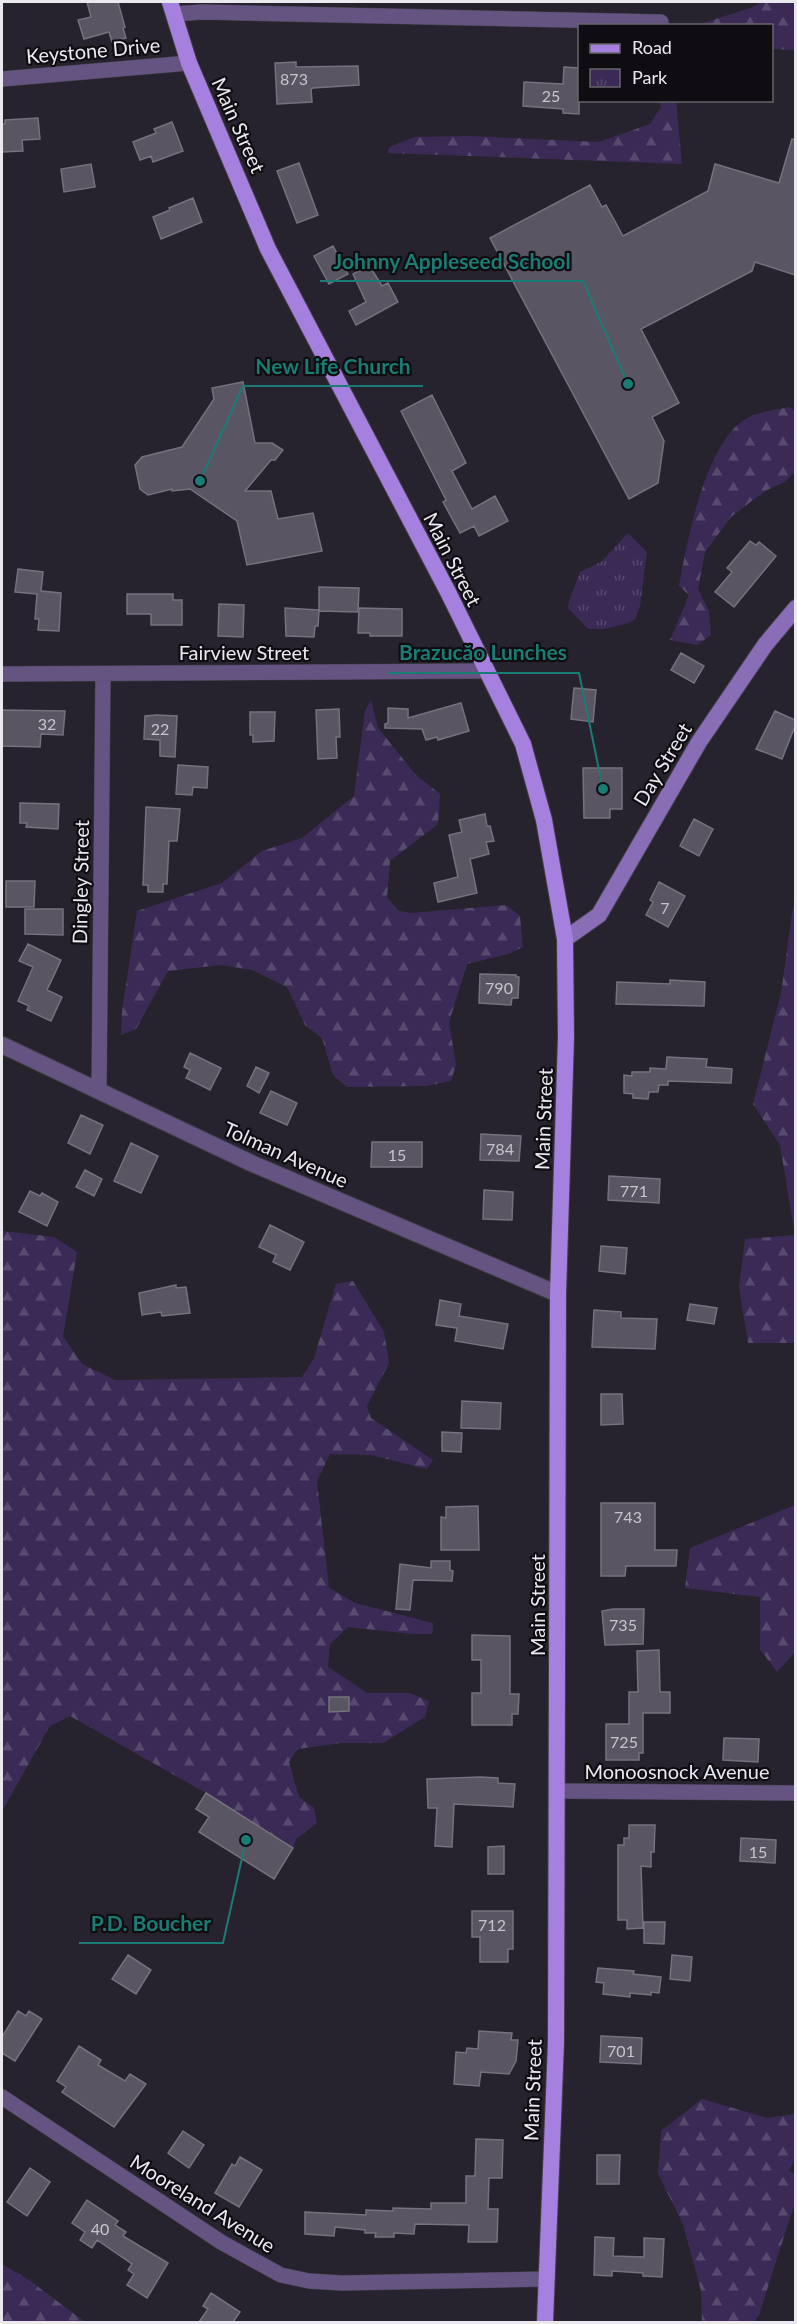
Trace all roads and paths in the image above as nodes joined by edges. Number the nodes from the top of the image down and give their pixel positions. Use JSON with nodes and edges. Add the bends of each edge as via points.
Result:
{"nodes":[{"id":1,"x":172,"y":8,"type":"edge"},
{"id":2,"x":661,"y":22,"type":"dead end"},
{"id":3,"x":189,"y":63,"type":"junction"},
{"id":4,"x":2,"y":79,"type":"edge"},
{"id":5,"x":795,"y":608,"type":"edge"},
{"id":6,"x":486,"y":671,"type":"junction"},
{"id":7,"x":103,"y":674,"type":"junction"},
{"id":8,"x":2,"y":675,"type":"edge"},
{"id":9,"x":565,"y":939,"type":"junction"},
{"id":10,"x":2,"y":1045,"type":"edge"},
{"id":11,"x":99,"y":1090,"type":"junction"},
{"id":12,"x":558,"y":1294,"type":"junction"},
{"id":13,"x":558,"y":1791,"type":"junction"},
{"id":14,"x":795,"y":1792,"type":"edge"},
{"id":15,"x":2,"y":2097,"type":"edge"},
{"id":16,"x":547,"y":2279,"type":"junction"},
{"id":17,"x":545,"y":2322,"type":"edge"}],
"edges":[{"from":1,"to":2,"type":"street","via":[[202,12]]},
{"from":1,"to":3,"type":"main road","name":"Main Street"},
{"from":3,"to":4,"type":"street","name":"Keystone Drive"},
{"from":3,"to":6,"type":"main road","name":"Main Street","via":[[268,249]]},
{"from":5,"to":9,"type":"main road","name":"Day Street","via":[[709,726],[599,915]]},
{"from":6,"to":7,"type":"street","name":"Fairview Street"},
{"from":6,"to":9,"type":"main road","name":"Main Street","via":[[523,744],[531,771],[544,820]]},
{"from":7,"to":8,"type":"street","name":"Fairview Street"},
{"from":7,"to":11,"type":"street","name":"Dingley Street"},
{"from":9,"to":12,"type":"main road","name":"Main Street"},
{"from":10,"to":11,"type":"street","name":"Tolman Avenue"},
{"from":11,"to":12,"type":"street","name":"Tolman Avenue","via":[[251,1163]]},
{"from":12,"to":13,"type":"main road","name":"Main Street"},
{"from":13,"to":14,"type":"street","name":"Monoosnock Avenue"},
{"from":13,"to":16,"type":"main road","name":"Main Street","via":[[556,2042]]},
{"from":15,"to":16,"type":"street","name":"Mooreland Avenue","via":[[220,2242],[281,2275],[342,2283]]},
{"from":16,"to":17,"type":"main road","name":"Main Street"}]}
